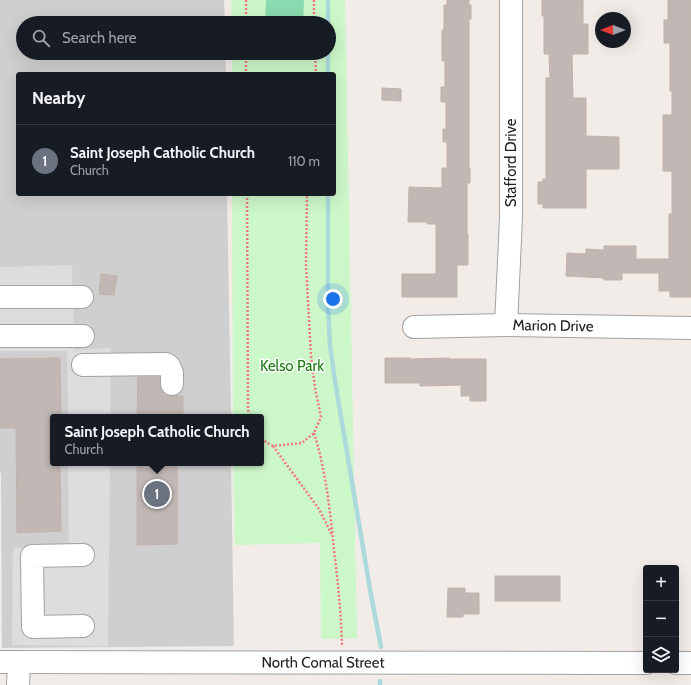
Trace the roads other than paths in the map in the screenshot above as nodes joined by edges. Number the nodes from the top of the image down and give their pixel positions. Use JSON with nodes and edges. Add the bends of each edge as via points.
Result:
{"nodes":[{"id":1,"x":511,"y":0,"type":"edge"},
{"id":2,"x":0,"y":297,"type":"edge"},
{"id":3,"x":82,"y":297,"type":"dead end"},
{"id":4,"x":506,"y":325,"type":"junction"},
{"id":5,"x":414,"y":327,"type":"dead end"},
{"id":6,"x":691,"y":328,"type":"edge"},
{"id":7,"x":0,"y":336,"type":"edge"},
{"id":8,"x":83,"y":336,"type":"dead end"},
{"id":9,"x":83,"y":365,"type":"dead end"},
{"id":10,"x":172,"y":384,"type":"dead end"},
{"id":11,"x":83,"y":555,"type":"dead end"},
{"id":12,"x":83,"y":626,"type":"dead end"},
{"id":13,"x":9,"y":662,"type":"edge"},
{"id":14,"x":643,"y":663,"type":"edge"},
{"id":15,"x":679,"y":663,"type":"edge"},
{"id":16,"x":691,"y":663,"type":"edge"},
{"id":17,"x":18,"y":685,"type":"edge"}],
"edges":[{"from":1,"to":4,"type":"street","name":"Stafford Drive","via":[[511,218]]},
{"from":2,"to":3,"type":"street"},
{"from":4,"to":5,"type":"street","name":"Marion Drive"},
{"from":4,"to":6,"type":"street","name":"Marion Drive"},
{"from":7,"to":8,"type":"street"},
{"from":9,"to":10,"type":"street","via":[[166,364],[170,366]]},
{"from":11,"to":12,"type":"street","via":[[32,556],[33,627]]},
{"from":13,"to":14,"type":"street","name":"North Comal Street"},
{"from":13,"to":17,"type":"street"},
{"from":15,"to":16,"type":"street"}]}
